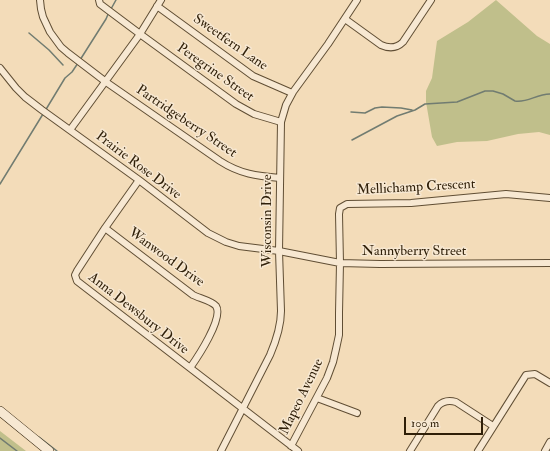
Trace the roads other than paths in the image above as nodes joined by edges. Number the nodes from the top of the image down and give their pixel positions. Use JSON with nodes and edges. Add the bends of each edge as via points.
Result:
{"nodes":[{"id":1,"x":40,"y":0,"type":"edge"},
{"id":2,"x":99,"y":0,"type":"edge"},
{"id":3,"x":162,"y":0,"type":"edge"},
{"id":4,"x":357,"y":0,"type":"edge"},
{"id":5,"x":431,"y":0,"type":"edge"},
{"id":6,"x":158,"y":6,"type":"junction"},
{"id":7,"x":345,"y":19,"type":"junction"},
{"id":8,"x":140,"y":34,"type":"junction"},
{"id":9,"x":0,"y":68,"type":"edge"},
{"id":10,"x":106,"y":82,"type":"junction"},
{"id":11,"x":292,"y":93,"type":"junction"},
{"id":12,"x":281,"y":122,"type":"junction"},
{"id":13,"x":70,"y":130,"type":"junction"},
{"id":14,"x":280,"y":178,"type":"junction"},
{"id":15,"x":139,"y":180,"type":"junction"},
{"id":16,"x":550,"y":198,"type":"edge"},
{"id":17,"x":105,"y":228,"type":"junction"},
{"id":18,"x":279,"y":251,"type":"junction"},
{"id":19,"x":550,"y":263,"type":"edge"},
{"id":20,"x":340,"y":264,"type":"junction"},
{"id":21,"x":190,"y":368,"type":"junction"},
{"id":22,"x":550,"y":383,"type":"edge"},
{"id":23,"x":317,"y":398,"type":"junction"},
{"id":24,"x":243,"y":409,"type":"junction"},
{"id":25,"x":0,"y":412,"type":"edge"},
{"id":26,"x":357,"y":413,"type":"dead end"},
{"id":27,"x":493,"y":426,"type":"junction"},
{"id":28,"x":550,"y":442,"type":"edge"},
{"id":29,"x":291,"y":446,"type":"junction"},
{"id":30,"x":49,"y":451,"type":"edge"},
{"id":31,"x":221,"y":451,"type":"edge"},
{"id":32,"x":298,"y":451,"type":"edge"},
{"id":33,"x":410,"y":451,"type":"edge"},
{"id":34,"x":478,"y":451,"type":"edge"},
{"id":35,"x":545,"y":451,"type":"edge"}],
"edges":[{"from":1,"to":10,"type":"street","name":"Partridgeberry Street","via":[[43,17],[55,40]]},
{"from":2,"to":8,"type":"street","name":"Peregrine Street","via":[[100,4]]},
{"from":3,"to":6,"type":"street"},
{"from":4,"to":7,"type":"street","name":"Wisconsin Drive"},
{"from":5,"to":7,"type":"street","via":[[403,42],[393,48],[381,45]]},
{"from":6,"to":8,"type":"street"},
{"from":6,"to":11,"type":"street","name":"Sweetfern Lane","via":[[253,76]]},
{"from":7,"to":11,"type":"street","name":"Wisconsin Drive"},
{"from":8,"to":10,"type":"street"},
{"from":8,"to":12,"type":"street","name":"Peregrine Street","via":[[245,110]]},
{"from":9,"to":13,"type":"street","name":"Prairie Rose Drive","via":[[25,97]]},
{"from":10,"to":13,"type":"street"},
{"from":10,"to":14,"type":"street","name":"Partridgeberry Street","via":[[225,165],[237,171]]},
{"from":11,"to":12,"type":"street","name":"Wisconsin Drive"},
{"from":12,"to":14,"type":"street","name":"Wisconsin Drive"},
{"from":13,"to":15,"type":"street","name":"Prairie Rose Drive"},
{"from":14,"to":18,"type":"street","name":"Wisconsin Drive"},
{"from":15,"to":17,"type":"street","name":"Anna Dewsbury Drive"},
{"from":15,"to":18,"type":"street","name":"Prairie Rose Drive","via":[[220,240],[239,246]]},
{"from":16,"to":20,"type":"street","name":"Mellichamp Crescent","via":[[506,194],[411,203],[347,204],[340,208],[339,214]]},
{"from":17,"to":21,"type":"street","name":"Anna Dewsbury Drive","via":[[76,271],[77,281]]},
{"from":17,"to":21,"type":"street","name":"Wanwood Drive","via":[[190,292],[216,306],[218,313],[212,331]]},
{"from":18,"to":20,"type":"street","name":"Nannyberry Street"},
{"from":18,"to":24,"type":"street","name":"Wisconsin Drive","via":[[282,311],[279,330],[270,355]]},
{"from":19,"to":20,"type":"street","name":"Nannyberry Street"},
{"from":20,"to":23,"type":"street","name":"Mapeo Avenue","via":[[339,335],[333,362]]},
{"from":21,"to":24,"type":"street","name":"Anna Dewsbury Drive"},
{"from":22,"to":27,"type":"street","via":[[535,374],[526,375]]},
{"from":23,"to":26,"type":"street"},
{"from":23,"to":29,"type":"street","name":"Mapeo Avenue"},
{"from":24,"to":29,"type":"street","name":"Anna Dewsbury Drive"},
{"from":24,"to":31,"type":"street","name":"Wisconsin Drive"},
{"from":25,"to":30,"type":"main road"},
{"from":27,"to":33,"type":"street","via":[[456,402],[445,402],[438,406]]},
{"from":27,"to":34,"type":"street"},
{"from":28,"to":35,"type":"street"},
{"from":29,"to":32,"type":"street","name":"Anna Dewsbury Drive"}]}
